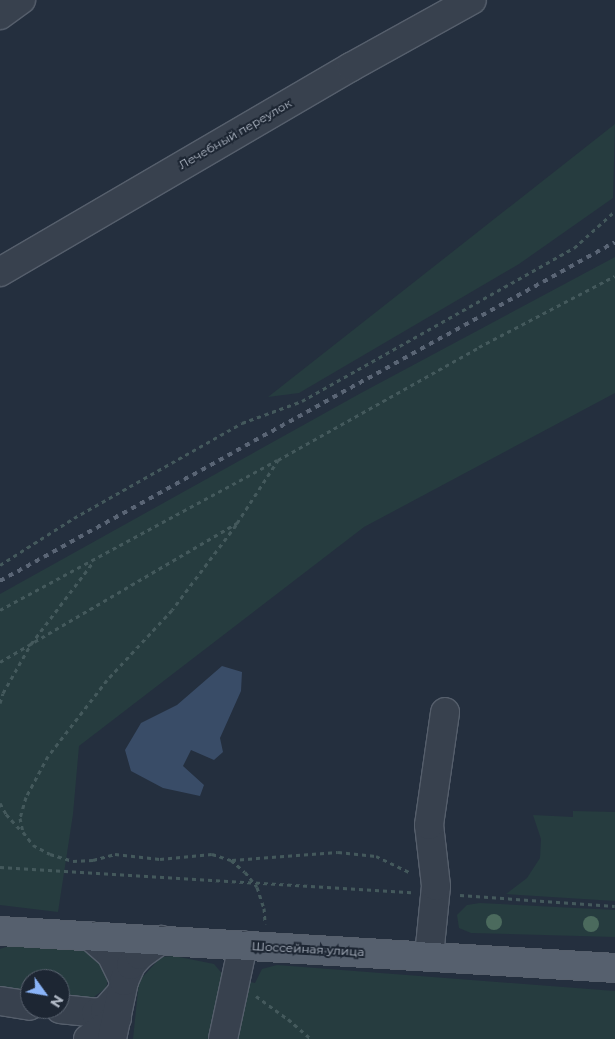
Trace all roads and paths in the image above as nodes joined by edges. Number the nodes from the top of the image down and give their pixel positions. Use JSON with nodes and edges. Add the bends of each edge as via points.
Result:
{"nodes":[{"id":1,"x":21,"y":0,"type":"edge"},
{"id":2,"x":472,"y":0,"type":"edge"},
{"id":3,"x":0,"y":15,"type":"edge"},
{"id":4,"x":615,"y":211,"type":"edge"},
{"id":5,"x":0,"y":272,"type":"edge"},
{"id":6,"x":615,"y":276,"type":"edge"},
{"id":7,"x":278,"y":460,"type":"junction"},
{"id":8,"x":237,"y":523,"type":"junction"},
{"id":9,"x":96,"y":559,"type":"junction"},
{"id":10,"x":0,"y":565,"type":"edge"},
{"id":11,"x":0,"y":610,"type":"edge"},
{"id":12,"x":31,"y":644,"type":"junction"},
{"id":13,"x":0,"y":662,"type":"edge"},
{"id":14,"x":0,"y":702,"type":"edge"},
{"id":15,"x":445,"y":712,"type":"dead end"},
{"id":16,"x":0,"y":803,"type":"edge"},
{"id":17,"x":27,"y":837,"type":"junction"},
{"id":18,"x":232,"y":860,"type":"junction"},
{"id":19,"x":0,"y":867,"type":"edge"},
{"id":20,"x":253,"y":882,"type":"junction"},
{"id":21,"x":435,"y":893,"type":"junction"},
{"id":22,"x":615,"y":906,"type":"edge"},
{"id":23,"x":0,"y":932,"type":"edge"},
{"id":24,"x":90,"y":936,"type":"junction"},
{"id":25,"x":161,"y":940,"type":"junction"},
{"id":26,"x":255,"y":946,"type":"junction"},
{"id":27,"x":429,"y":956,"type":"junction"},
{"id":28,"x":615,"y":968,"type":"edge"},
{"id":29,"x":235,"y":981,"type":"junction"},
{"id":30,"x":0,"y":1001,"type":"edge"},
{"id":31,"x":20,"y":1004,"type":"edge"},
{"id":32,"x":119,"y":1008,"type":"edge"},
{"id":33,"x":70,"y":1010,"type":"edge"},
{"id":34,"x":88,"y":1039,"type":"edge"},
{"id":35,"x":223,"y":1039,"type":"edge"},
{"id":36,"x":311,"y":1039,"type":"edge"}],
"edges":[{"from":1,"to":3,"type":"street"},
{"from":2,"to":5,"type":"street","name":"Лечебный переулок"},
{"from":4,"to":10,"type":"path","via":[[574,248],[302,402],[242,423],[74,518]]},
{"from":6,"to":7,"type":"path","via":[[479,347]]},
{"from":7,"to":8,"type":"path"},
{"from":7,"to":9,"type":"path"},
{"from":8,"to":12,"type":"path"},
{"from":8,"to":17,"type":"path","via":[[172,610],[107,680],[48,756],[26,797],[20,818]]},
{"from":9,"to":11,"type":"path"},
{"from":9,"to":12,"type":"path"},
{"from":12,"to":13,"type":"path"},
{"from":12,"to":14,"type":"path"},
{"from":15,"to":21,"type":"street","via":[[429,825]]},
{"from":16,"to":17,"type":"path"},
{"from":17,"to":18,"type":"path","via":[[50,854],[73,860],[93,860],[115,854],[160,859],[212,854]]},
{"from":18,"to":20,"type":"path"},
{"from":18,"to":21,"type":"path","via":[[328,852],[376,856],[403,867]]},
{"from":19,"to":20,"type":"path"},
{"from":20,"to":21,"type":"path"},
{"from":20,"to":26,"type":"path","via":[[264,908]]},
{"from":21,"to":22,"type":"path"},
{"from":21,"to":27,"type":"street"},
{"from":23,"to":24,"type":"main road","name":"Шоссейная улица"},
{"from":24,"to":25,"type":"main road","name":"Шоссейная улица"},
{"from":24,"to":32,"type":"street","via":[[111,954]]},
{"from":25,"to":26,"type":"main road","name":"Шоссейная улица"},
{"from":25,"to":32,"type":"street","via":[[131,965]]},
{"from":26,"to":27,"type":"main road","name":"Шоссейная улица"},
{"from":26,"to":29,"type":"street"},
{"from":27,"to":28,"type":"main road","name":"Шоссейная улица"},
{"from":29,"to":35,"type":"street"},
{"from":29,"to":36,"type":"path"},
{"from":30,"to":31,"type":"street"},
{"from":32,"to":33,"type":"street","via":[[96,1013]]},
{"from":32,"to":34,"type":"street"}]}
